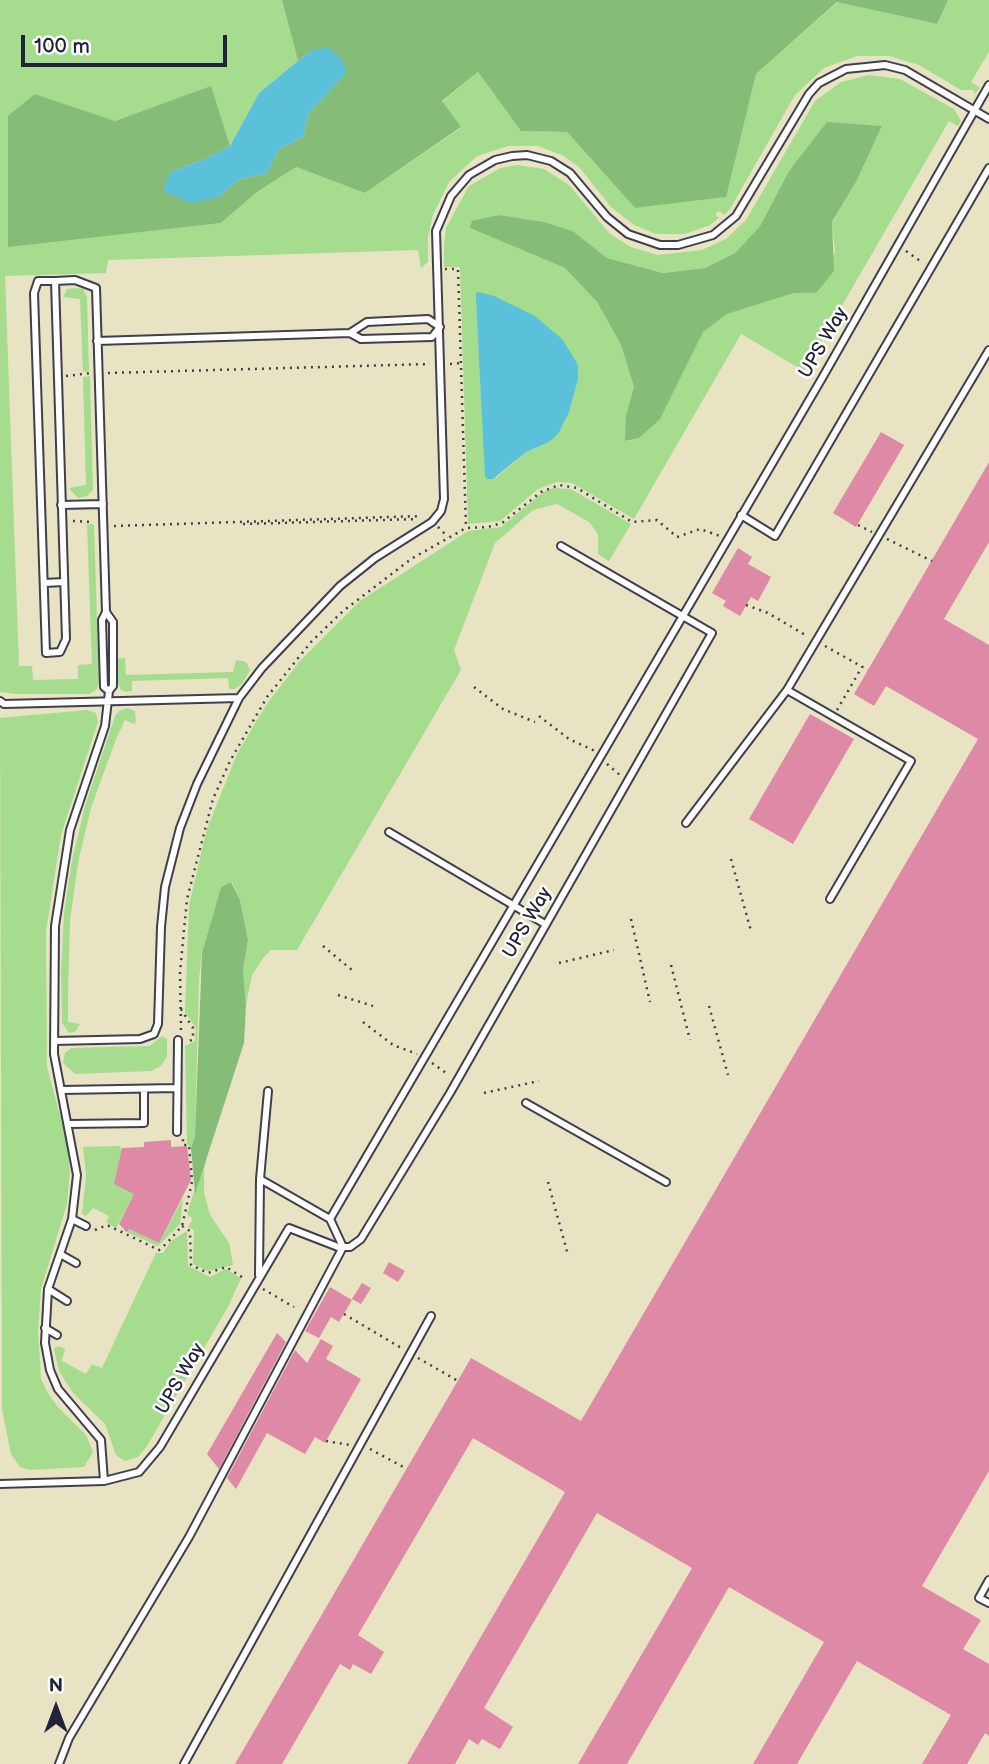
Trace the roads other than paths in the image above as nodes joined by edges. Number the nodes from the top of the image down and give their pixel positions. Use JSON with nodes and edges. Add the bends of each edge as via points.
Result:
{"nodes":[{"id":1,"x":989,"y":85,"type":"edge"},
{"id":2,"x":975,"y":110,"type":"junction"},
{"id":3,"x":989,"y":119,"type":"edge"},
{"id":4,"x":989,"y":168,"type":"edge"},
{"id":5,"x":55,"y":281,"type":"junction"},
{"id":6,"x":440,"y":327,"type":"junction"},
{"id":7,"x":350,"y":332,"type":"junction"},
{"id":8,"x":97,"y":341,"type":"junction"},
{"id":9,"x":989,"y":350,"type":"edge"},
{"id":10,"x":103,"y":503,"type":"junction"},
{"id":11,"x":61,"y":505,"type":"junction"},
{"id":12,"x":741,"y":515,"type":"junction"},
{"id":13,"x":561,"y":545,"type":"dead end"},
{"id":14,"x":64,"y":582,"type":"junction"},
{"id":15,"x":44,"y":583,"type":"junction"},
{"id":16,"x":682,"y":615,"type":"junction"},
{"id":17,"x":787,"y":690,"type":"junction"},
{"id":18,"x":239,"y":698,"type":"junction"},
{"id":19,"x":108,"y":701,"type":"junction"},
{"id":20,"x":1,"y":704,"type":"edge"},
{"id":21,"x":686,"y":823,"type":"dead end"},
{"id":22,"x":389,"y":832,"type":"dead end"},
{"id":23,"x":830,"y":899,"type":"dead end"},
{"id":24,"x":513,"y":905,"type":"junction"},
{"id":25,"x":545,"y":924,"type":"junction"},
{"id":26,"x":178,"y":1040,"type":"road end"},
{"id":27,"x":54,"y":1041,"type":"junction"},
{"id":28,"x":177,"y":1088,"type":"junction"},
{"id":29,"x":144,"y":1089,"type":"junction"},
{"id":30,"x":62,"y":1090,"type":"junction"},
{"id":31,"x":268,"y":1091,"type":"dead end"},
{"id":32,"x":526,"y":1103,"type":"dead end"},
{"id":33,"x":69,"y":1124,"type":"junction"},
{"id":34,"x":177,"y":1132,"type":"dead end"},
{"id":35,"x":260,"y":1179,"type":"junction"},
{"id":36,"x":666,"y":1182,"type":"dead end"},
{"id":37,"x":72,"y":1219,"type":"junction"},
{"id":38,"x":330,"y":1219,"type":"junction"},
{"id":39,"x":86,"y":1226,"type":"dead end"},
{"id":40,"x":343,"y":1247,"type":"junction"},
{"id":41,"x":60,"y":1254,"type":"junction"},
{"id":42,"x":76,"y":1263,"type":"dead end"},
{"id":43,"x":259,"y":1277,"type":"junction"},
{"id":44,"x":48,"y":1289,"type":"junction"},
{"id":45,"x":67,"y":1301,"type":"dead end"},
{"id":46,"x":431,"y":1316,"type":"dead end"},
{"id":47,"x":45,"y":1328,"type":"junction"},
{"id":48,"x":57,"y":1335,"type":"dead end"},
{"id":49,"x":104,"y":1481,"type":"junction"},
{"id":50,"x":0,"y":1484,"type":"edge"},
{"id":51,"x":989,"y":1580,"type":"edge"},
{"id":52,"x":989,"y":1603,"type":"edge"},
{"id":53,"x":59,"y":1764,"type":"edge"},
{"id":54,"x":184,"y":1764,"type":"edge"}],
"edges":[{"from":1,"to":2,"type":"lane","name":"UPS Way"},
{"from":2,"to":3,"type":"lane"},
{"from":2,"to":6,"type":"lane","via":[[895,67],[860,66],[833,75],[819,83],[798,109],[736,216],[713,235],[678,245],[660,245],[628,234],[607,217],[570,173],[551,161],[527,155],[495,160],[458,186],[440,220],[436,240]]},
{"from":2,"to":12,"type":"lane","name":"UPS Way"},
{"from":4,"to":12,"type":"lane","via":[[775,536]]},
{"from":5,"to":8,"type":"lane","via":[[75,280],[96,288]]},
{"from":5,"to":11,"type":"lane"},
{"from":5,"to":15,"type":"lane","via":[[38,281],[34,293]]},
{"from":6,"to":7,"type":"lane","via":[[428,319],[367,322]]},
{"from":6,"to":7,"type":"lane","via":[[432,337],[361,340]]},
{"from":6,"to":18,"type":"lane","via":[[441,511],[341,586]]},
{"from":7,"to":8,"type":"lane"},
{"from":8,"to":10,"type":"lane"},
{"from":9,"to":17,"type":"lane"},
{"from":10,"to":11,"type":"lane"},
{"from":10,"to":19,"type":"lane","via":[[106,612],[113,622],[113,686]]},
{"from":11,"to":14,"type":"lane"},
{"from":12,"to":16,"type":"lane","name":"UPS Way"},
{"from":13,"to":16,"type":"lane","name":"UPS Way"},
{"from":14,"to":15,"type":"lane"},
{"from":14,"to":15,"type":"lane","via":[[64,646],[60,652],[46,653]]},
{"from":16,"to":24,"type":"lane","name":"UPS Way"},
{"from":16,"to":25,"type":"lane","name":"UPS Way","via":[[712,633]]},
{"from":17,"to":21,"type":"lane"},
{"from":17,"to":23,"type":"lane","via":[[911,761]]},
{"from":18,"to":19,"type":"lane"},
{"from":18,"to":27,"type":"lane","via":[[197,784],[165,887],[154,1034],[140,1039]]},
{"from":19,"to":20,"type":"lane"},
{"from":19,"to":27,"type":"lane","via":[[105,726],[77,807],[61,873],[55,926]]},
{"from":22,"to":24,"type":"lane"},
{"from":24,"to":25,"type":"lane"},
{"from":24,"to":38,"type":"lane","name":"UPS Way"},
{"from":25,"to":40,"type":"lane","name":"UPS Way","via":[[361,1239]]},
{"from":26,"to":28,"type":"lane"},
{"from":27,"to":30,"type":"lane"},
{"from":28,"to":29,"type":"lane"},
{"from":28,"to":34,"type":"lane"},
{"from":29,"to":30,"type":"lane"},
{"from":29,"to":33,"type":"lane","via":[[144,1123]]},
{"from":30,"to":33,"type":"lane"},
{"from":31,"to":35,"type":"lane"},
{"from":32,"to":36,"type":"lane"},
{"from":33,"to":37,"type":"lane","via":[[77,1175]]},
{"from":35,"to":38,"type":"lane"},
{"from":35,"to":43,"type":"lane"},
{"from":37,"to":39,"type":"lane"},
{"from":37,"to":41,"type":"lane"},
{"from":38,"to":40,"type":"lane"},
{"from":40,"to":43,"type":"lane","name":"UPS Way","via":[[289,1228]]},
{"from":40,"to":53,"type":"lane","via":[[189,1537],[69,1738]]},
{"from":41,"to":42,"type":"lane"},
{"from":41,"to":44,"type":"lane"},
{"from":43,"to":49,"type":"lane","name":"UPS Way","via":[[160,1447],[139,1472]]},
{"from":44,"to":45,"type":"lane"},
{"from":44,"to":47,"type":"lane"},
{"from":46,"to":54,"type":"lane"},
{"from":47,"to":48,"type":"lane"},
{"from":47,"to":49,"type":"lane","via":[[47,1360],[55,1382],[101,1440]]},
{"from":49,"to":50,"type":"lane","name":"UPS Way"},
{"from":51,"to":52,"type":"lane","via":[[979,1598]]}]}
